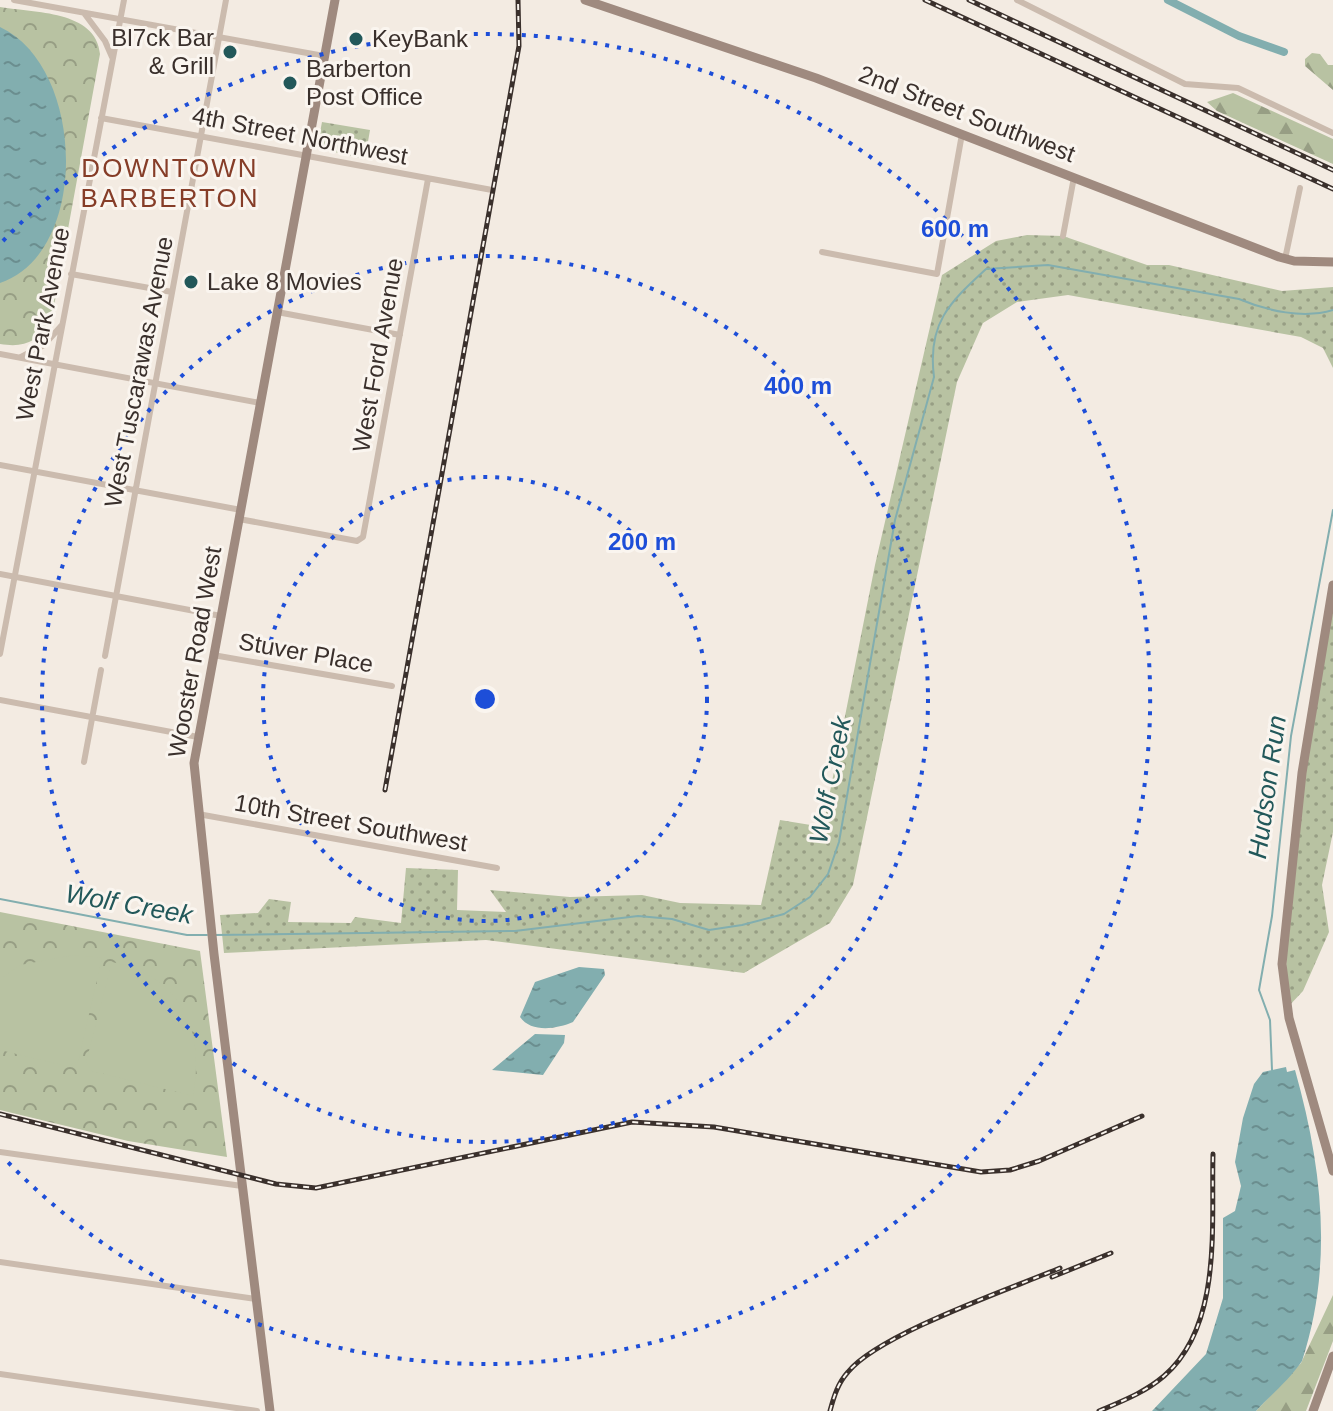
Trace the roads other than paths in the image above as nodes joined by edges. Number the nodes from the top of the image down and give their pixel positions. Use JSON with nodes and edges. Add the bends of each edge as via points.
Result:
{"nodes":[{"id":1,"x":14,"y":0,"type":"edge"},
{"id":2,"x":124,"y":0,"type":"edge"},
{"id":3,"x":226,"y":0,"type":"edge"},
{"id":4,"x":335,"y":0,"type":"edge"},
{"id":5,"x":585,"y":0,"type":"edge"},
{"id":6,"x":1017,"y":0,"type":"edge"},
{"id":7,"x":84,"y":13,"type":"junction"},
{"id":8,"x":120,"y":19,"type":"junction"},
{"id":9,"x":219,"y":37,"type":"junction"},
{"id":10,"x":324,"y":56,"type":"junction"},
{"id":11,"x":113,"y":58,"type":"junction"},
{"id":12,"x":101,"y":118,"type":"junction"},
{"id":13,"x":1333,"y":133,"type":"edge"},
{"id":14,"x":962,"y":134,"type":"junction"},
{"id":15,"x":201,"y":136,"type":"junction"},
{"id":16,"x":306,"y":156,"type":"junction"},
{"id":17,"x":1074,"y":177,"type":"junction"},
{"id":18,"x":428,"y":179,"type":"junction"},
{"id":19,"x":1300,"y":188,"type":"dead end"},
{"id":20,"x":492,"y":190,"type":"dead end"},
{"id":21,"x":1063,"y":236,"type":"dead end"},
{"id":22,"x":822,"y":252,"type":"dead end"},
{"id":23,"x":1285,"y":259,"type":"junction"},
{"id":24,"x":1333,"y":262,"type":"edge"},
{"id":25,"x":71,"y":274,"type":"junction"},
{"id":26,"x":172,"y":292,"type":"junction"},
{"id":27,"x":277,"y":312,"type":"junction"},
{"id":28,"x":62,"y":325,"type":"junction"},
{"id":29,"x":400,"y":335,"type":"junction"},
{"id":30,"x":0,"y":354,"type":"edge"},
{"id":31,"x":20,"y":358,"type":"junction"},
{"id":32,"x":54,"y":365,"type":"junction"},
{"id":33,"x":155,"y":382,"type":"junction"},
{"id":34,"x":260,"y":403,"type":"junction"},
{"id":35,"x":0,"y":465,"type":"edge"},
{"id":36,"x":34,"y":471,"type":"junction"},
{"id":37,"x":135,"y":490,"type":"junction"},
{"id":38,"x":240,"y":514,"type":"junction"},
{"id":39,"x":0,"y":574,"type":"edge"},
{"id":40,"x":14,"y":577,"type":"junction"},
{"id":41,"x":1333,"y":585,"type":"edge"},
{"id":42,"x":115,"y":595,"type":"junction"},
{"id":43,"x":221,"y":616,"type":"junction"},
{"id":44,"x":0,"y":654,"type":"edge"},
{"id":45,"x":213,"y":655,"type":"junction"},
{"id":46,"x":105,"y":656,"type":"dead end"},
{"id":47,"x":101,"y":670,"type":"dead end"},
{"id":48,"x":392,"y":686,"type":"dead end"},
{"id":49,"x":0,"y":700,"type":"edge"},
{"id":50,"x":93,"y":717,"type":"junction"},
{"id":51,"x":198,"y":737,"type":"junction"},
{"id":52,"x":84,"y":762,"type":"dead end"},
{"id":53,"x":198,"y":814,"type":"junction"},
{"id":54,"x":497,"y":868,"type":"dead end"},
{"id":55,"x":0,"y":1152,"type":"edge"},
{"id":56,"x":1333,"y":1171,"type":"edge"},
{"id":57,"x":242,"y":1186,"type":"junction"},
{"id":58,"x":0,"y":1262,"type":"edge"},
{"id":59,"x":256,"y":1299,"type":"junction"},
{"id":60,"x":1333,"y":1356,"type":"edge"},
{"id":61,"x":0,"y":1374,"type":"edge"},
{"id":62,"x":257,"y":1411,"type":"edge"},
{"id":63,"x":270,"y":1411,"type":"edge"},
{"id":64,"x":1313,"y":1411,"type":"edge"}],
"edges":[{"from":1,"to":7,"type":"street"},
{"from":2,"to":8,"type":"street","name":"West Park Avenue"},
{"from":3,"to":9,"type":"street","name":"West Tuscarawas Avenue"},
{"from":4,"to":10,"type":"main road","name":"Wooster Road West"},
{"from":5,"to":14,"type":"main road","name":"2nd Street Southwest"},
{"from":6,"to":13,"type":"street","via":[[1185,84],[1238,88]]},
{"from":7,"to":8,"type":"street"},
{"from":7,"to":11,"type":"street"},
{"from":8,"to":9,"type":"street"},
{"from":8,"to":11,"type":"street","name":"West Park Avenue"},
{"from":9,"to":10,"type":"street"},
{"from":9,"to":15,"type":"street","name":"West Tuscarawas Avenue"},
{"from":10,"to":16,"type":"main road","name":"Wooster Road West"},
{"from":11,"to":12,"type":"street","name":"West Park Avenue"},
{"from":12,"to":15,"type":"street","name":"4th Street Northwest"},
{"from":12,"to":25,"type":"street","name":"West Park Avenue"},
{"from":14,"to":17,"type":"main road","name":"2nd Street Southwest"},
{"from":14,"to":22,"type":"street","via":[[937,274]]},
{"from":15,"to":16,"type":"street","name":"4th Street Northwest"},
{"from":15,"to":26,"type":"street","name":"West Tuscarawas Avenue"},
{"from":16,"to":18,"type":"street","name":"4th Street Northwest"},
{"from":16,"to":27,"type":"main road","name":"Wooster Road West"},
{"from":17,"to":21,"type":"street"},
{"from":17,"to":23,"type":"main road","name":"2nd Street Southwest"},
{"from":18,"to":20,"type":"street","name":"4th Street Northwest"},
{"from":18,"to":29,"type":"street","name":"West Ford Avenue"},
{"from":19,"to":23,"type":"street"},
{"from":23,"to":24,"type":"main road","name":"2nd Street Southwest"},
{"from":25,"to":26,"type":"street"},
{"from":25,"to":28,"type":"street","name":"West Park Avenue"},
{"from":26,"to":33,"type":"street","name":"West Tuscarawas Avenue"},
{"from":27,"to":29,"type":"street"},
{"from":27,"to":34,"type":"main road","name":"Wooster Road West"},
{"from":28,"to":31,"type":"street","via":[[44,345]]},
{"from":28,"to":32,"type":"street","name":"West Park Avenue"},
{"from":29,"to":38,"type":"street","name":"West Ford Avenue","via":[[363,537],[357,541]]},
{"from":30,"to":31,"type":"street"},
{"from":31,"to":32,"type":"street"},
{"from":32,"to":33,"type":"street"},
{"from":32,"to":36,"type":"street","name":"West Park Avenue"},
{"from":33,"to":34,"type":"street"},
{"from":33,"to":37,"type":"street","name":"West Tuscarawas Avenue"},
{"from":34,"to":38,"type":"main road","name":"Wooster Road West"},
{"from":35,"to":36,"type":"street"},
{"from":36,"to":37,"type":"street"},
{"from":36,"to":40,"type":"street","name":"West Park Avenue"},
{"from":37,"to":38,"type":"street"},
{"from":37,"to":42,"type":"street","name":"West Tuscarawas Avenue"},
{"from":38,"to":43,"type":"main road","name":"Wooster Road West"},
{"from":39,"to":40,"type":"street"},
{"from":40,"to":42,"type":"street"},
{"from":40,"to":44,"type":"street","name":"West Park Avenue"},
{"from":41,"to":56,"type":"main road","via":[[1302,773],[1282,964],[1289,1018]]},
{"from":42,"to":43,"type":"street"},
{"from":42,"to":46,"type":"street","name":"West Tuscarawas Avenue"},
{"from":43,"to":45,"type":"main road","name":"Wooster Road West"},
{"from":45,"to":48,"type":"street","name":"Stuver Place"},
{"from":45,"to":51,"type":"main road","name":"Wooster Road West"},
{"from":47,"to":50,"type":"street"},
{"from":49,"to":50,"type":"street"},
{"from":50,"to":51,"type":"street"},
{"from":50,"to":52,"type":"street"},
{"from":51,"to":53,"type":"main road","name":"Wooster Road West"},
{"from":53,"to":54,"type":"street","name":"10th Street Southwest"},
{"from":53,"to":57,"type":"main road","name":"Wooster Road West"},
{"from":55,"to":57,"type":"street"},
{"from":57,"to":59,"type":"main road","name":"Wooster Road West"},
{"from":58,"to":59,"type":"street"},
{"from":59,"to":63,"type":"main road","name":"Wooster Road West"},
{"from":60,"to":64,"type":"main road"},
{"from":61,"to":62,"type":"street"}]}
